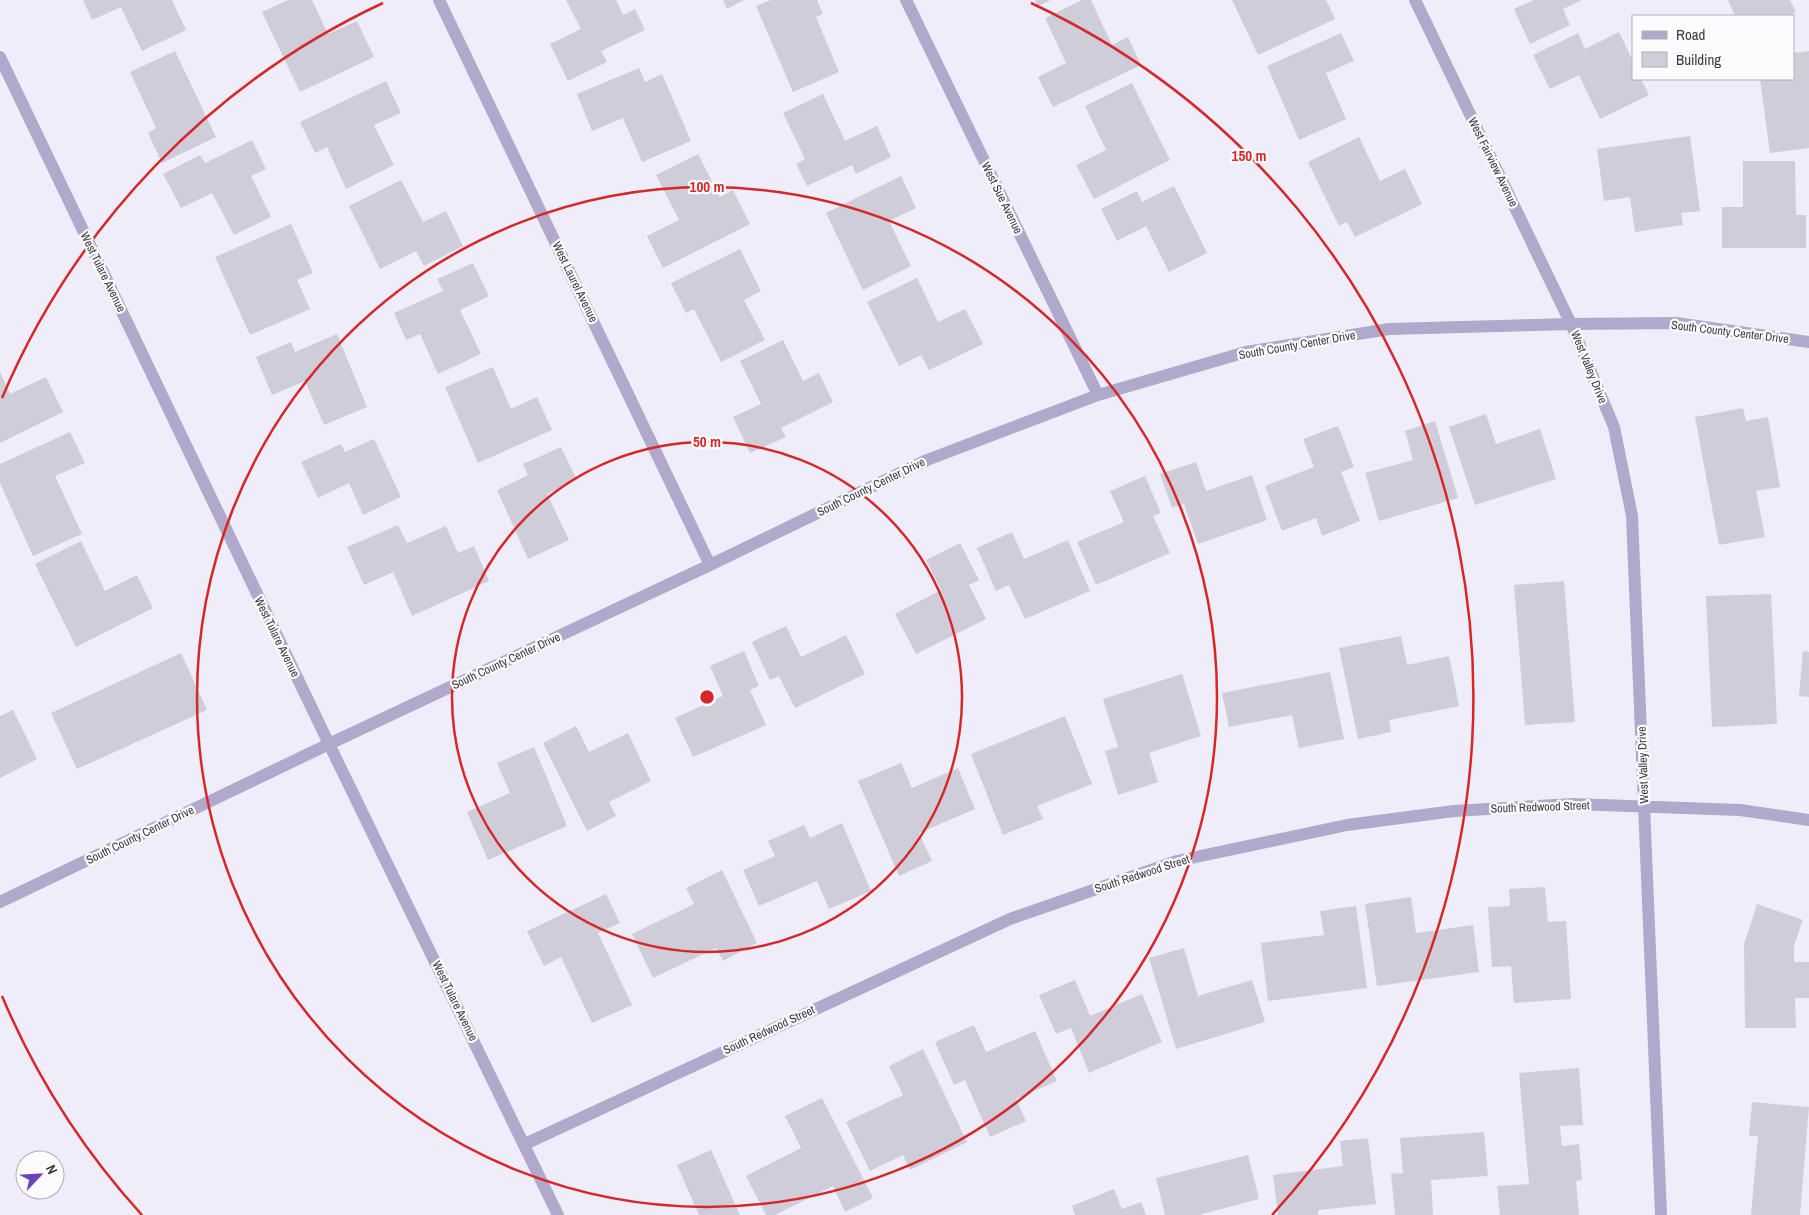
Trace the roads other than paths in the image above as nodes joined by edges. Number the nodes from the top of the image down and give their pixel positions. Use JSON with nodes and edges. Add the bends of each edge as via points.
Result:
{"nodes":[{"id":1,"x":439,"y":0,"type":"edge"},
{"id":2,"x":906,"y":0,"type":"edge"},
{"id":3,"x":1415,"y":0,"type":"edge"},
{"id":4,"x":0,"y":57,"type":"edge"},
{"id":5,"x":1571,"y":324,"type":"junction"},
{"id":6,"x":1809,"y":342,"type":"edge"},
{"id":7,"x":1098,"y":395,"type":"junction"},
{"id":8,"x":710,"y":565,"type":"junction"},
{"id":9,"x":329,"y":744,"type":"junction"},
{"id":10,"x":1644,"y":808,"type":"junction"},
{"id":11,"x":1809,"y":820,"type":"edge"},
{"id":12,"x":0,"y":902,"type":"edge"},
{"id":13,"x":525,"y":1144,"type":"junction"},
{"id":14,"x":558,"y":1215,"type":"edge"},
{"id":15,"x":1661,"y":1215,"type":"edge"}],
"edges":[{"from":1,"to":8,"type":"street","name":"West Laurel Avenue"},
{"from":2,"to":7,"type":"street","name":"West Sue Avenue"},
{"from":3,"to":5,"type":"street","name":"West Fairview Avenue"},
{"from":4,"to":9,"type":"street","name":"West Tulare Avenue"},
{"from":5,"to":6,"type":"street","name":"South County Center Drive","via":[[1676,323]]},
{"from":5,"to":7,"type":"street","name":"South County Center Drive","via":[[1389,329],[1246,352]]},
{"from":5,"to":10,"type":"street","name":"West Valley Drive","via":[[1614,427],[1632,516]]},
{"from":7,"to":8,"type":"street","name":"South County Center Drive","via":[[927,460]]},
{"from":8,"to":9,"type":"street","name":"South County Center Drive"},
{"from":9,"to":12,"type":"street","name":"South County Center Drive"},
{"from":9,"to":13,"type":"street","name":"West Tulare Avenue"},
{"from":10,"to":11,"type":"street","name":"South Redwood Street","via":[[1740,810]]},
{"from":10,"to":13,"type":"street","name":"South Redwood Street","via":[[1573,804],[1454,811],[1347,825],[1176,861],[1010,919]]},
{"from":10,"to":15,"type":"street","name":"West Valley Drive"},
{"from":13,"to":14,"type":"street","name":"West Tulare Avenue"}]}
